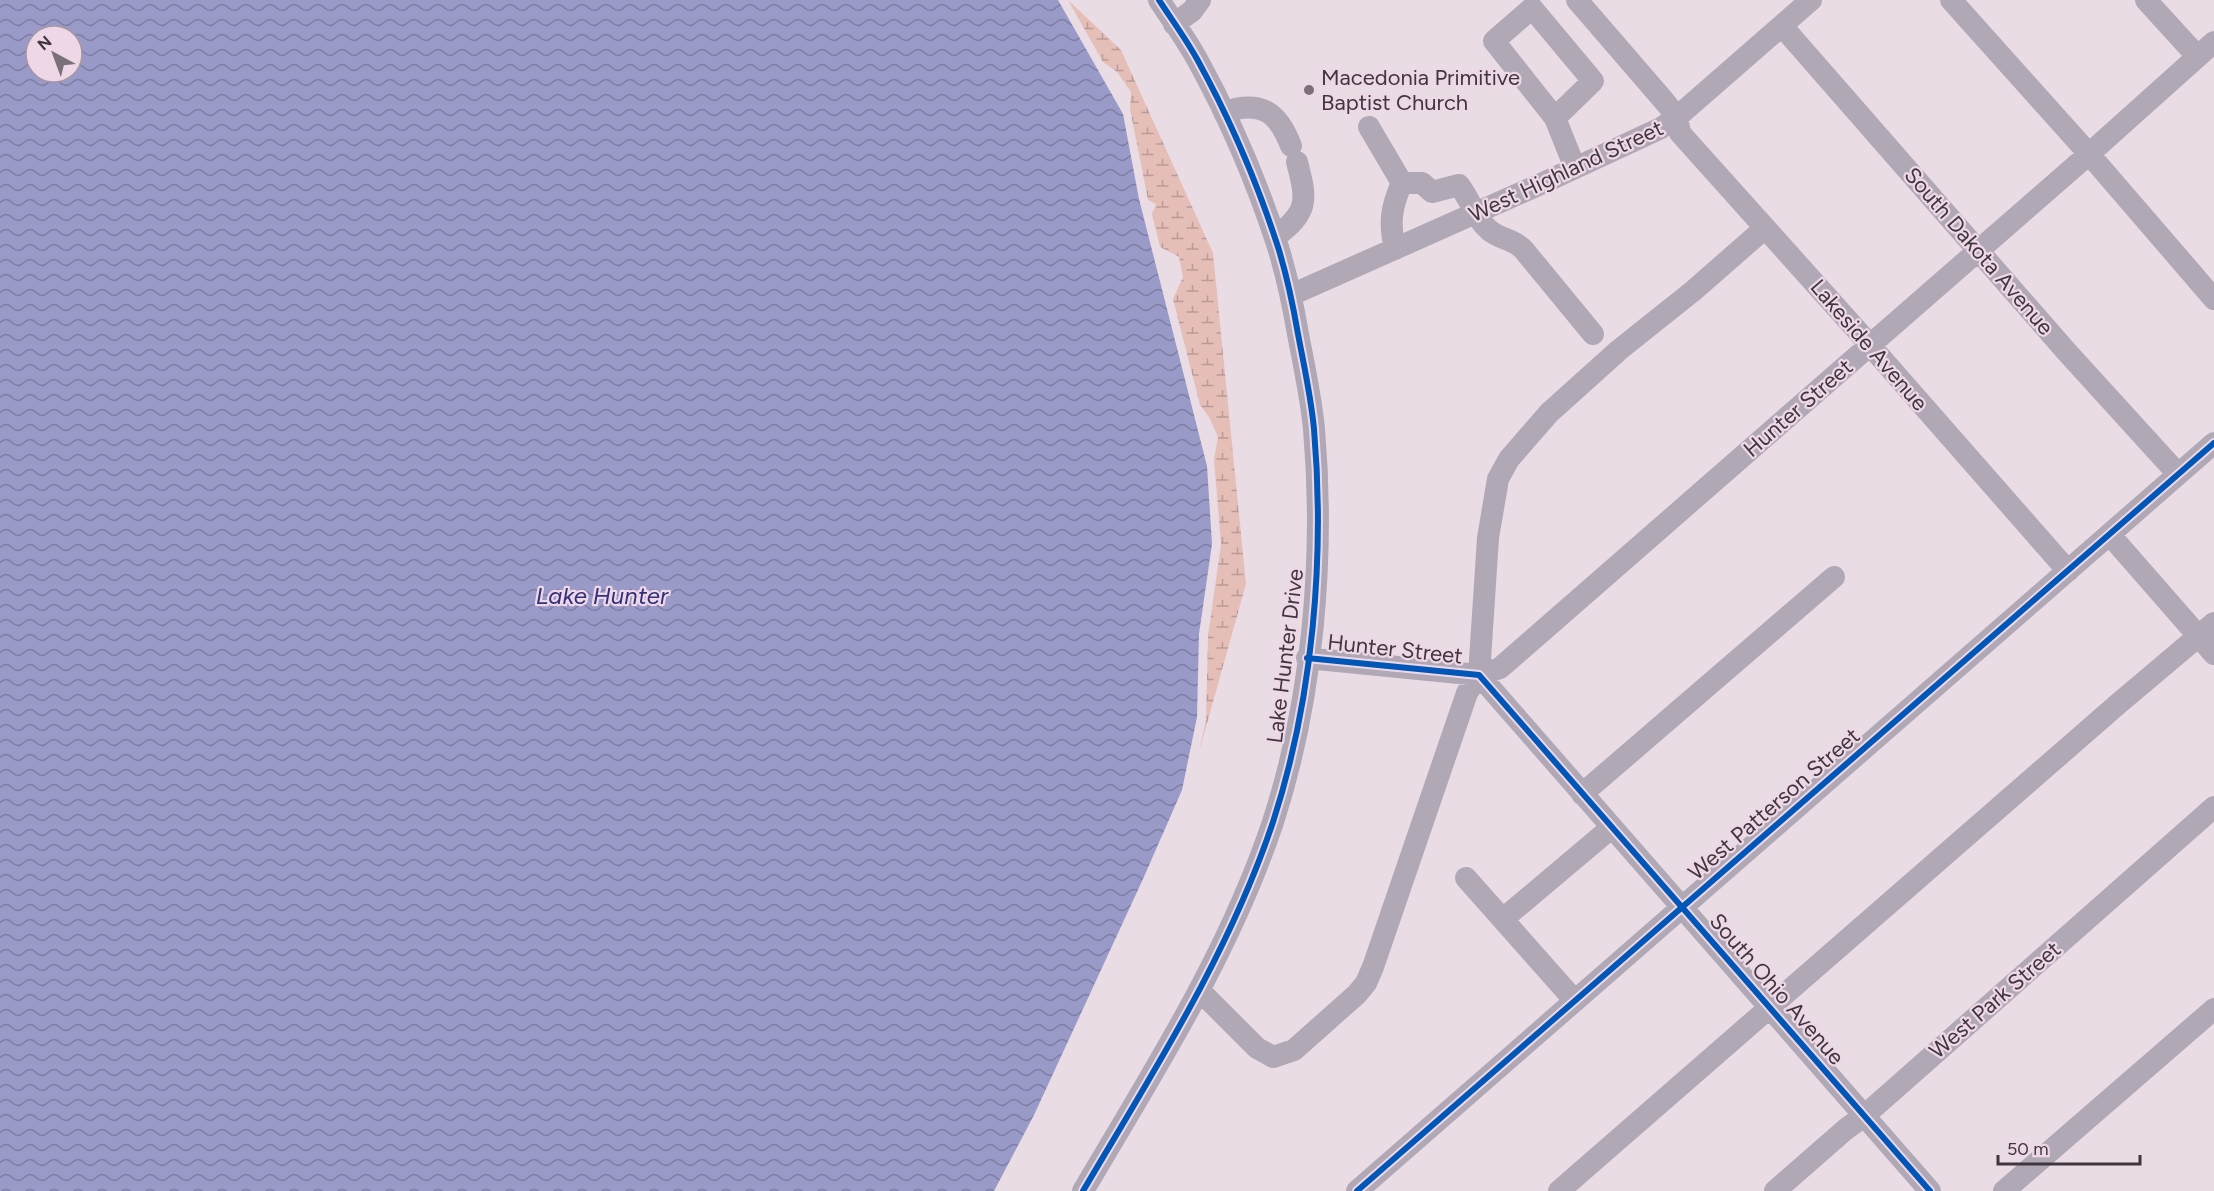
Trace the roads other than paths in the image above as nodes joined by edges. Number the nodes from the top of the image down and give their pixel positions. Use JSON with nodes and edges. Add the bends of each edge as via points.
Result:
{"nodes":[{"id":1,"x":1159,"y":0,"type":"edge"},
{"id":2,"x":1200,"y":0,"type":"edge"},
{"id":3,"x":1577,"y":0,"type":"edge"},
{"id":4,"x":1811,"y":0,"type":"edge"},
{"id":5,"x":1951,"y":0,"type":"edge"},
{"id":6,"x":2146,"y":0,"type":"edge"},
{"id":7,"x":1174,"y":24,"type":"junction"},
{"id":8,"x":1782,"y":26,"type":"junction"},
{"id":9,"x":2206,"y":49,"type":"edge"},
{"id":10,"x":1224,"y":112,"type":"junction"},
{"id":11,"x":1677,"y":117,"type":"junction"},
{"id":12,"x":1555,"y":118,"type":"junction"},
{"id":13,"x":1369,"y":127,"type":"dead end"},
{"id":14,"x":2089,"y":154,"type":"junction"},
{"id":15,"x":1575,"y":168,"type":"junction"},
{"id":16,"x":1402,"y":183,"type":"junction"},
{"id":17,"x":1476,"y":213,"type":"junction"},
{"id":18,"x":1765,"y":228,"type":"junction"},
{"id":19,"x":1275,"y":237,"type":"junction"},
{"id":20,"x":1395,"y":249,"type":"junction"},
{"id":21,"x":1979,"y":250,"type":"junction"},
{"id":22,"x":1291,"y":295,"type":"junction"},
{"id":23,"x":2214,"y":299,"type":"edge"},
{"id":24,"x":1593,"y":334,"type":"dead end"},
{"id":25,"x":1869,"y":346,"type":"junction"},
{"id":26,"x":2214,"y":443,"type":"edge"},
{"id":27,"x":2178,"y":474,"type":"junction"},
{"id":28,"x":2110,"y":535,"type":"junction"},
{"id":29,"x":2068,"y":571,"type":"junction"},
{"id":30,"x":1834,"y":577,"type":"dead end"},
{"id":31,"x":2206,"y":630,"type":"edge"},
{"id":32,"x":2214,"y":654,"type":"edge"},
{"id":33,"x":1307,"y":658,"type":"junction"},
{"id":34,"x":1479,"y":675,"type":"junction"},
{"id":35,"x":1582,"y":794,"type":"junction"},
{"id":36,"x":2214,"y":807,"type":"edge"},
{"id":37,"x":1611,"y":828,"type":"junction"},
{"id":38,"x":1466,"y":878,"type":"dead end"},
{"id":39,"x":1683,"y":908,"type":"junction"},
{"id":40,"x":1503,"y":919,"type":"junction"},
{"id":41,"x":1199,"y":990,"type":"junction"},
{"id":42,"x":1575,"y":1001,"type":"junction"},
{"id":43,"x":1769,"y":1007,"type":"junction"},
{"id":44,"x":2214,"y":1009,"type":"edge"},
{"id":45,"x":1864,"y":1116,"type":"junction"},
{"id":46,"x":1083,"y":1191,"type":"edge"},
{"id":47,"x":1358,"y":1191,"type":"edge"},
{"id":48,"x":1559,"y":1191,"type":"edge"},
{"id":49,"x":1775,"y":1191,"type":"edge"},
{"id":50,"x":1930,"y":1191,"type":"edge"},
{"id":51,"x":2004,"y":1191,"type":"edge"}],
"edges":[{"from":1,"to":7,"type":"street","name":"Lake Hunter Drive"},
{"from":2,"to":7,"type":"street","via":[[1192,12]]},
{"from":3,"to":11,"type":"street","name":"Lakeside Avenue"},
{"from":4,"to":8,"type":"street","name":"West Highland Street"},
{"from":5,"to":14,"type":"street"},
{"from":6,"to":9,"type":"street"},
{"from":7,"to":10,"type":"street","name":"Lake Hunter Drive"},
{"from":8,"to":11,"type":"street","name":"West Highland Street"},
{"from":8,"to":21,"type":"street","name":"South Dakota Avenue"},
{"from":9,"to":14,"type":"street","name":"Hunter Street"},
{"from":10,"to":19,"type":"street","name":"Lake Hunter Drive"},
{"from":10,"to":19,"type":"street","via":[[1253,106],[1277,117],[1294,154],[1304,188],[1303,203],[1290,225]]},
{"from":11,"to":15,"type":"street","name":"West Highland Street"},
{"from":11,"to":18,"type":"street","name":"Lakeside Avenue","via":[[1680,133]]},
{"from":12,"to":12,"type":"street","via":[[1494,41],[1532,8],[1593,81]]},
{"from":12,"to":15,"type":"street"},
{"from":13,"to":16,"type":"street"},
{"from":14,"to":21,"type":"street","name":"Hunter Street"},
{"from":14,"to":23,"type":"street"},
{"from":15,"to":17,"type":"street","name":"West Highland Street"},
{"from":16,"to":17,"type":"street","via":[[1422,183],[1432,192],[1459,185]]},
{"from":16,"to":20,"type":"street","via":[[1392,210],[1390,229]]},
{"from":17,"to":20,"type":"street","name":"West Highland Street"},
{"from":17,"to":24,"type":"street","via":[[1493,233],[1523,249]]},
{"from":18,"to":25,"type":"street","name":"Lakeside Avenue"},
{"from":18,"to":34,"type":"street","via":[[1601,366],[1550,413],[1509,459],[1498,479],[1488,538]]},
{"from":19,"to":22,"type":"street","name":"Lake Hunter Drive"},
{"from":20,"to":22,"type":"street","name":"West Highland Street"},
{"from":21,"to":25,"type":"street","name":"Hunter Street"},
{"from":21,"to":27,"type":"street","name":"South Dakota Avenue"},
{"from":22,"to":33,"type":"street","name":"Lake Hunter Drive","via":[[1314,429],[1317,526],[1314,611]]},
{"from":25,"to":29,"type":"street","name":"Lakeside Avenue"},
{"from":25,"to":34,"type":"street","name":"Hunter Street","via":[[1500,668]]},
{"from":26,"to":27,"type":"street","name":"West Patterson Street"},
{"from":27,"to":28,"type":"street","name":"West Patterson Street"},
{"from":28,"to":29,"type":"street","name":"West Patterson Street"},
{"from":28,"to":31,"type":"street"},
{"from":29,"to":39,"type":"street","name":"West Patterson Street"},
{"from":30,"to":35,"type":"street"},
{"from":31,"to":32,"type":"street"},
{"from":31,"to":43,"type":"street"},
{"from":33,"to":34,"type":"street","name":"Hunter Street"},
{"from":33,"to":41,"type":"street","name":"Lake Hunter Drive","via":[[1300,710],[1273,821],[1239,908]]},
{"from":34,"to":35,"type":"street","name":"South Ohio Avenue"},
{"from":34,"to":41,"type":"street","via":[[1467,693],[1373,967],[1357,994],[1294,1050],[1273,1057],[1257,1048]]},
{"from":35,"to":37,"type":"street","name":"South Ohio Avenue"},
{"from":36,"to":45,"type":"street","name":"West Park Street"},
{"from":37,"to":39,"type":"street","name":"South Ohio Avenue"},
{"from":37,"to":40,"type":"street"},
{"from":38,"to":40,"type":"street"},
{"from":39,"to":42,"type":"street","name":"West Patterson Street"},
{"from":39,"to":43,"type":"street","name":"South Ohio Avenue"},
{"from":40,"to":42,"type":"street"},
{"from":41,"to":46,"type":"street","name":"Lake Hunter Drive"},
{"from":42,"to":47,"type":"street","name":"West Patterson Street"},
{"from":43,"to":45,"type":"street","name":"South Ohio Avenue"},
{"from":43,"to":48,"type":"street"},
{"from":44,"to":51,"type":"street"},
{"from":45,"to":49,"type":"street","name":"West Park Street"},
{"from":45,"to":50,"type":"street","name":"South Ohio Avenue"}]}
